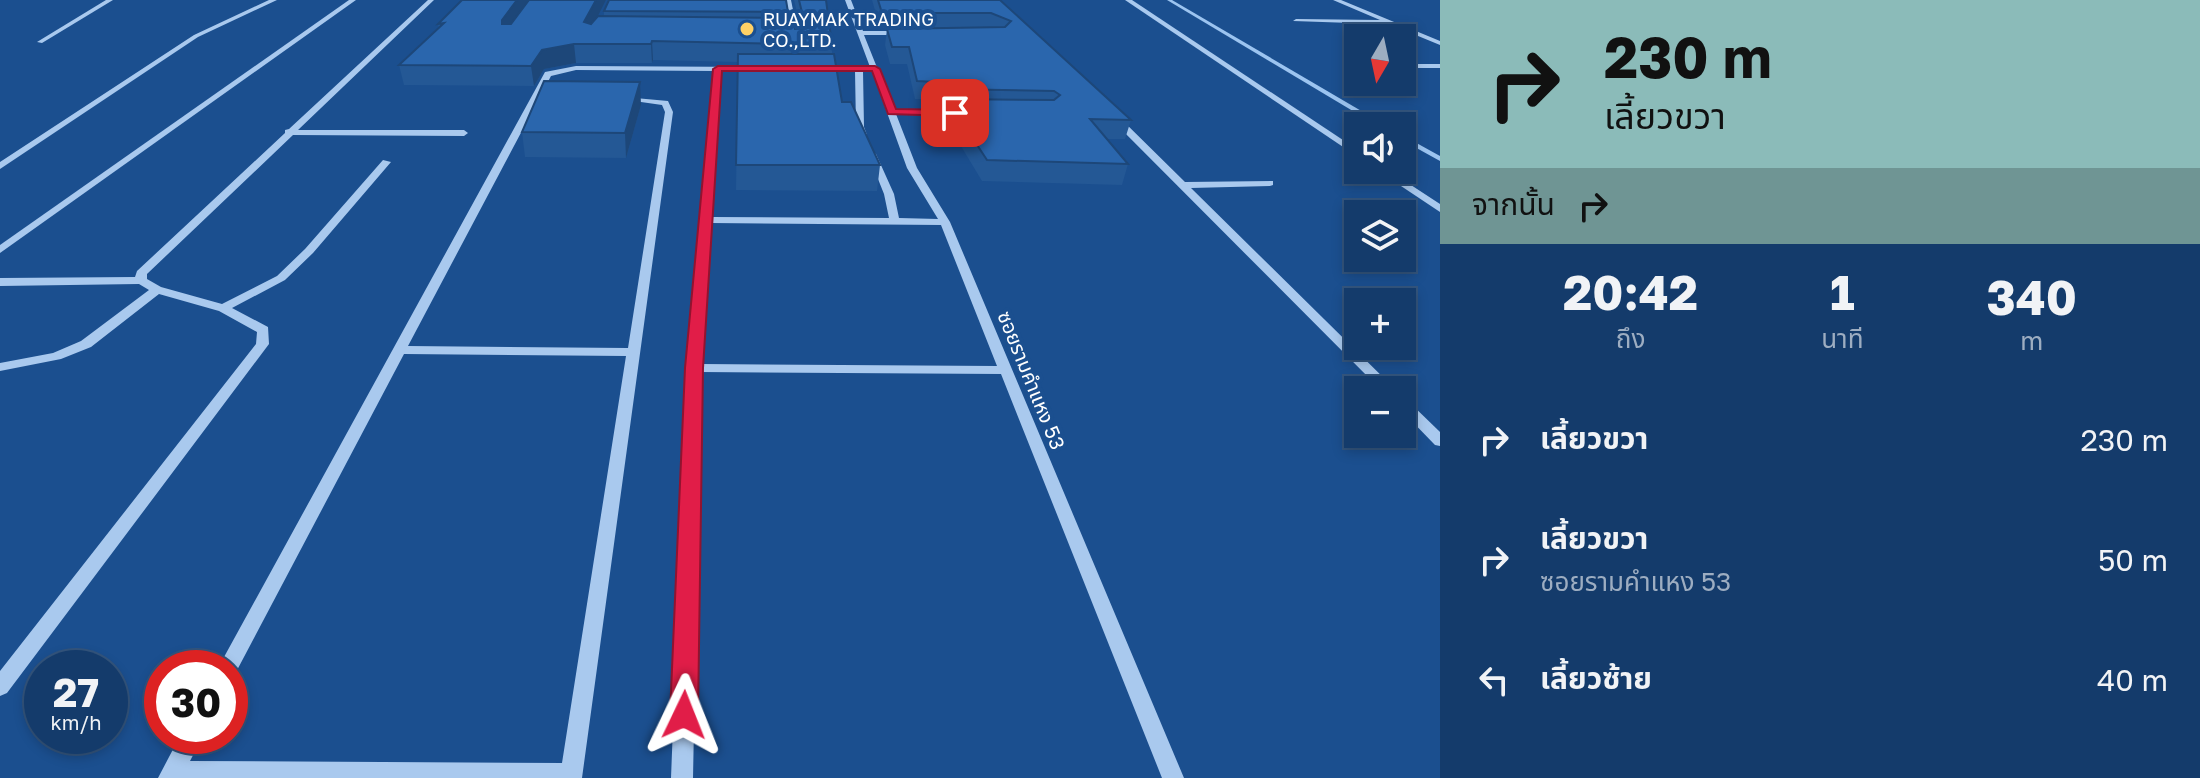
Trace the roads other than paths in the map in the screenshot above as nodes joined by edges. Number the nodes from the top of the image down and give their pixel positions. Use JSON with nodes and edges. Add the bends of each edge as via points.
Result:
{"nodes":[{"id":1,"x":110,"y":0,"type":"edge"},
{"id":2,"x":274,"y":0,"type":"edge"},
{"id":3,"x":353,"y":0,"type":"edge"},
{"id":4,"x":431,"y":0,"type":"edge"},
{"id":5,"x":848,"y":0,"type":"edge"},
{"id":6,"x":1128,"y":0,"type":"edge"},
{"id":7,"x":1336,"y":0,"type":"edge"},
{"id":8,"x":789,"y":2,"type":"edge"},
{"id":9,"x":774,"y":5,"type":"edge"},
{"id":10,"x":1296,"y":21,"type":"dead end"},
{"id":11,"x":1390,"y":22,"type":"junction"},
{"id":12,"x":780,"y":31,"type":"edge"},
{"id":13,"x":795,"y":31,"type":"junction"},
{"id":14,"x":865,"y":37,"type":"junction"},
{"id":15,"x":910,"y":37,"type":"edge"},
{"id":16,"x":40,"y":42,"type":"dead end"},
{"id":17,"x":1440,"y":43,"type":"edge"},
{"id":18,"x":798,"y":44,"type":"edge"},
{"id":19,"x":1416,"y":66,"type":"edge"},
{"id":20,"x":1440,"y":66,"type":"edge"},
{"id":21,"x":718,"y":69,"type":"junction"},
{"id":22,"x":765,"y":69,"type":"edge"},
{"id":23,"x":796,"y":69,"type":"edge"},
{"id":24,"x":859,"y":69,"type":"junction"},
{"id":25,"x":875,"y":69,"type":"junction"},
{"id":26,"x":611,"y":99,"type":"edge"},
{"id":27,"x":1107,"y":110,"type":"edge"},
{"id":28,"x":892,"y":112,"type":"junction"},
{"id":29,"x":970,"y":113,"type":"edge"},
{"id":30,"x":288,"y":132,"type":"junction"},
{"id":31,"x":464,"y":133,"type":"dead end"},
{"id":32,"x":1344,"y":145,"type":"edge"},
{"id":33,"x":386,"y":162,"type":"dead end"},
{"id":34,"x":0,"y":166,"type":"edge"},
{"id":35,"x":1270,"y":183,"type":"dead end"},
{"id":36,"x":1403,"y":184,"type":"edge"},
{"id":37,"x":1183,"y":185,"type":"junction"},
{"id":38,"x":1440,"y":209,"type":"edge"},
{"id":39,"x":707,"y":220,"type":"junction"},
{"id":40,"x":895,"y":222,"type":"junction"},
{"id":41,"x":945,"y":222,"type":"junction"},
{"id":42,"x":0,"y":250,"type":"edge"},
{"id":43,"x":141,"y":280,"type":"junction"},
{"id":44,"x":0,"y":282,"type":"edge"},
{"id":45,"x":157,"y":290,"type":"junction"},
{"id":46,"x":223,"y":308,"type":"junction"},
{"id":47,"x":400,"y":350,"type":"junction"},
{"id":48,"x":634,"y":352,"type":"junction"},
{"id":49,"x":0,"y":367,"type":"edge"},
{"id":50,"x":694,"y":368,"type":"junction"},
{"id":51,"x":1007,"y":370,"type":"junction"},
{"id":52,"x":1375,"y":376,"type":"edge"},
{"id":53,"x":1416,"y":417,"type":"edge"},
{"id":54,"x":1440,"y":441,"type":"edge"},
{"id":55,"x":238,"y":650,"type":"edge"},
{"id":56,"x":0,"y":687,"type":"edge"},
{"id":57,"x":182,"y":754,"type":"edge"},
{"id":58,"x":171,"y":775,"type":"edge"},
{"id":59,"x":571,"y":776,"type":"edge"},
{"id":60,"x":682,"y":778,"type":"edge"},
{"id":61,"x":1173,"y":778,"type":"edge"}],
"edges":[{"from":1,"to":16,"type":"street"},
{"from":2,"to":34,"type":"street","via":[[196,36]]},
{"from":3,"to":42,"type":"street"},
{"from":4,"to":30,"type":"street"},
{"from":5,"to":14,"type":"street","name":"ซอยรามคำแหง 53"},
{"from":6,"to":32,"type":"street"},
{"from":7,"to":11,"type":"street"},
{"from":8,"to":9,"type":"street"},
{"from":8,"to":13,"type":"street"},
{"from":10,"to":11,"type":"street"},
{"from":11,"to":17,"type":"street"},
{"from":12,"to":13,"type":"street"},
{"from":13,"to":18,"type":"street"},
{"from":14,"to":15,"type":"street"},
{"from":14,"to":25,"type":"street","name":"ซอยรามคำแหง 53"},
{"from":19,"to":20,"type":"street"},
{"from":21,"to":22,"type":"street"},
{"from":21,"to":39,"type":"street"},
{"from":21,"to":47,"type":"street","via":[[548,74],[543,98]]},
{"from":23,"to":24,"type":"street"},
{"from":24,"to":25,"type":"street"},
{"from":24,"to":40,"type":"street","via":[[860,127],[889,194]]},
{"from":25,"to":28,"type":"street","name":"ซอยรามคำแหง 53"},
{"from":26,"to":48,"type":"street","via":[[657,100],[669,112]]},
{"from":27,"to":37,"type":"street"},
{"from":28,"to":29,"type":"street"},
{"from":28,"to":41,"type":"street","name":"ซอยรามคำแหง 53","via":[[912,168]]},
{"from":30,"to":31,"type":"street"},
{"from":30,"to":43,"type":"street","via":[[141,273]]},
{"from":33,"to":46,"type":"street","via":[[281,278]]},
{"from":35,"to":37,"type":"street"},
{"from":36,"to":38,"type":"street"},
{"from":37,"to":52,"type":"street"},
{"from":39,"to":40,"type":"street"},
{"from":39,"to":50,"type":"street"},
{"from":40,"to":41,"type":"street"},
{"from":41,"to":51,"type":"street","name":"ซอยรามคำแหง 53"},
{"from":43,"to":44,"type":"street"},
{"from":43,"to":45,"type":"street"},
{"from":45,"to":46,"type":"street"},
{"from":45,"to":49,"type":"street","via":[[86,344]]},
{"from":46,"to":56,"type":"street","via":[[263,330],[262,344]]},
{"from":47,"to":48,"type":"street"},
{"from":47,"to":55,"type":"street"},
{"from":48,"to":59,"type":"street"},
{"from":50,"to":51,"type":"street"},
{"from":50,"to":60,"type":"street"},
{"from":51,"to":61,"type":"street","name":"ซอยรามคำแหง 53"},
{"from":53,"to":54,"type":"street"},
{"from":57,"to":58,"type":"street"},
{"from":58,"to":59,"type":"street"}]}
